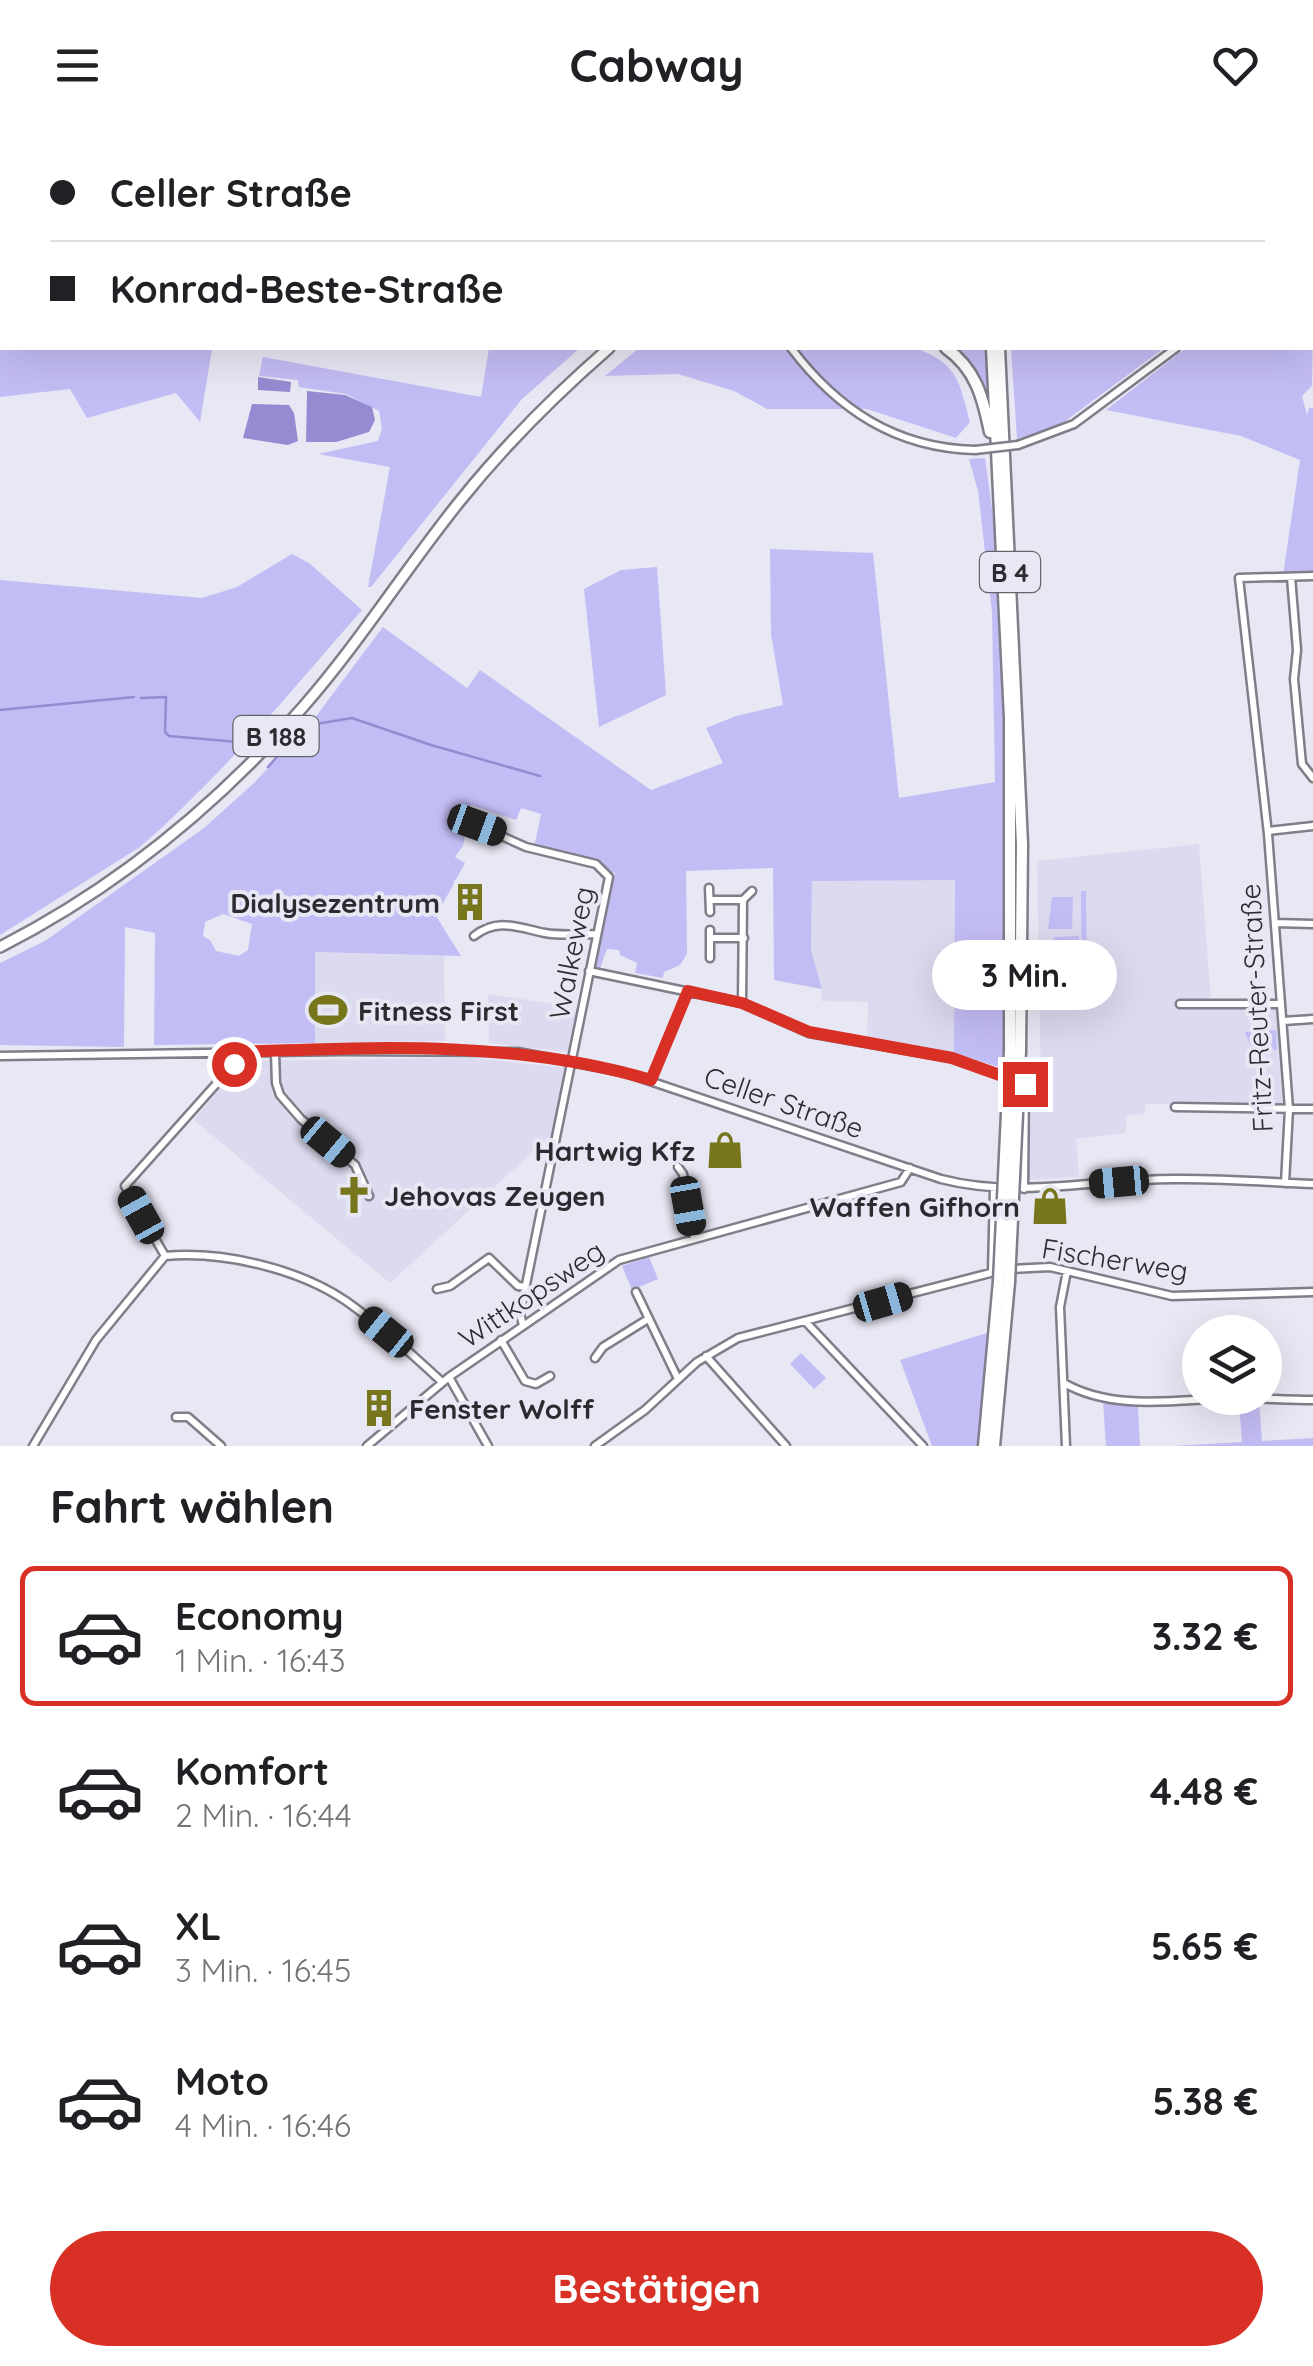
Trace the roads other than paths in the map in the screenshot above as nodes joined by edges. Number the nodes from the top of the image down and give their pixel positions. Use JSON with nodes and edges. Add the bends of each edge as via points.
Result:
{"nodes":[{"id":1,"x":606,"y":350,"type":"edge"},
{"id":2,"x":793,"y":350,"type":"edge"},
{"id":3,"x":948,"y":350,"type":"edge"},
{"id":4,"x":998,"y":350,"type":"edge"},
{"id":5,"x":998,"y":350,"type":"edge"},
{"id":6,"x":1173,"y":350,"type":"edge"},
{"id":7,"x":997,"y":467,"type":"junction"},
{"id":8,"x":1313,"y":576,"type":"edge"},
{"id":9,"x":1291,"y":577,"type":"junction"},
{"id":10,"x":1313,"y":778,"type":"edge"},
{"id":11,"x":477,"y":825,"type":"dead end"},
{"id":12,"x":1313,"y":826,"type":"edge"},
{"id":13,"x":1268,"y":831,"type":"junction"},
{"id":14,"x":1016,"y":844,"type":"junction"},
{"id":15,"x":709,"y":888,"type":"dead end"},
{"id":16,"x":752,"y":891,"type":"dead end"},
{"id":17,"x":710,"y":900,"type":"junction"},
{"id":18,"x":743,"y":900,"type":"junction"},
{"id":19,"x":710,"y":912,"type":"dead end"},
{"id":20,"x":1274,"y":923,"type":"junction"},
{"id":21,"x":1313,"y":924,"type":"edge"},
{"id":22,"x":596,"y":934,"type":"junction"},
{"id":23,"x":474,"y":936,"type":"dead end"},
{"id":24,"x":744,"y":938,"type":"junction"},
{"id":25,"x":0,"y":947,"type":"edge"},
{"id":26,"x":710,"y":958,"type":"dead end"},
{"id":27,"x":588,"y":971,"type":"junction"},
{"id":28,"x":688,"y":991,"type":"junction"},
{"id":29,"x":742,"y":1003,"type":"junction"},
{"id":30,"x":1180,"y":1004,"type":"dead end"},
{"id":31,"x":1281,"y":1004,"type":"junction"},
{"id":32,"x":1313,"y":1020,"type":"edge"},
{"id":33,"x":1283,"y":1021,"type":"junction"},
{"id":34,"x":275,"y":1052,"type":"junction"},
{"id":35,"x":0,"y":1056,"type":"edge"},
{"id":36,"x":236,"y":1059,"type":"junction"},
{"id":37,"x":572,"y":1060,"type":"junction"},
{"id":38,"x":651,"y":1080,"type":"junction"},
{"id":39,"x":1174,"y":1107,"type":"dead end"},
{"id":40,"x":1288,"y":1109,"type":"junction"},
{"id":41,"x":1313,"y":1109,"type":"edge"},
{"id":42,"x":678,"y":1166,"type":"dead end"},
{"id":43,"x":910,"y":1168,"type":"junction"},
{"id":44,"x":1285,"y":1183,"type":"junction"},
{"id":45,"x":1313,"y":1184,"type":"edge"},
{"id":46,"x":1024,"y":1189,"type":"junction"},
{"id":47,"x":994,"y":1190,"type":"junction"},
{"id":48,"x":369,"y":1196,"type":"dead end"},
{"id":49,"x":694,"y":1238,"type":"junction"},
{"id":50,"x":165,"y":1256,"type":"junction"},
{"id":51,"x":1067,"y":1270,"type":"junction"},
{"id":52,"x":1000,"y":1278,"type":"junction"},
{"id":53,"x":525,"y":1287,"type":"junction"},
{"id":54,"x":438,"y":1289,"type":"dead end"},
{"id":55,"x":636,"y":1292,"type":"dead end"},
{"id":56,"x":1313,"y":1292,"type":"edge"},
{"id":57,"x":648,"y":1318,"type":"junction"},
{"id":58,"x":805,"y":1321,"type":"junction"},
{"id":59,"x":523,"y":1326,"type":"junction"},
{"id":60,"x":502,"y":1340,"type":"junction"},
{"id":61,"x":706,"y":1356,"type":"junction"},
{"id":62,"x":595,"y":1358,"type":"dead end"},
{"id":63,"x":550,"y":1376,"type":"dead end"},
{"id":64,"x":446,"y":1379,"type":"junction"},
{"id":65,"x":678,"y":1379,"type":"junction"},
{"id":66,"x":1064,"y":1383,"type":"junction"},
{"id":67,"x":1313,"y":1400,"type":"edge"},
{"id":68,"x":176,"y":1417,"type":"dead end"},
{"id":69,"x":33,"y":1446,"type":"edge"},
{"id":70,"x":221,"y":1446,"type":"edge"},
{"id":71,"x":366,"y":1446,"type":"edge"},
{"id":72,"x":488,"y":1446,"type":"edge"},
{"id":73,"x":595,"y":1446,"type":"edge"},
{"id":74,"x":786,"y":1446,"type":"edge"},
{"id":75,"x":923,"y":1446,"type":"edge"},
{"id":76,"x":984,"y":1446,"type":"edge"},
{"id":77,"x":994,"y":1446,"type":"edge"},
{"id":78,"x":1066,"y":1446,"type":"edge"}],
"edges":[{"from":1,"to":25,"type":"main road","number":"B 188","via":[[488,468],[335,668],[244,770],[108,882]]},
{"from":2,"to":6,"type":"street","bridge":true,"via":[[833,396],[878,427],[920,444],[975,450],[1062,430]]},
{"from":3,"to":7,"type":"highway","via":[[978,385]]},
{"from":4,"to":7,"type":"highway","number":"B 4"},
{"from":5,"to":14,"type":"highway","number":"B 4"},
{"from":7,"to":14,"type":"highway","number":"B 4"},
{"from":8,"to":9,"type":"street"},
{"from":9,"to":10,"type":"street","via":[[1302,764]]},
{"from":9,"to":13,"type":"street","name":"Fritz-Reuter-Straße","via":[[1239,578]]},
{"from":11,"to":22,"type":"street","name":"Walkeweg","via":[[605,870],[609,878]]},
{"from":12,"to":13,"type":"street"},
{"from":13,"to":20,"type":"street","name":"Fritz-Reuter-Straße"},
{"from":14,"to":52,"type":"highway","number":"B 4","bridge":true,"via":[[1015,1051]]},
{"from":15,"to":17,"type":"street"},
{"from":16,"to":18,"type":"street"},
{"from":17,"to":18,"type":"street"},
{"from":17,"to":19,"type":"street"},
{"from":18,"to":24,"type":"street"},
{"from":20,"to":21,"type":"street"},
{"from":20,"to":31,"type":"street","name":"Fritz-Reuter-Straße"},
{"from":22,"to":23,"type":"street","via":[[505,924]]},
{"from":22,"to":27,"type":"street","name":"Walkeweg"},
{"from":24,"to":26,"type":"street","via":[[710,934]]},
{"from":24,"to":29,"type":"street"},
{"from":27,"to":28,"type":"street"},
{"from":27,"to":37,"type":"street","name":"Walkeweg"},
{"from":28,"to":29,"type":"street"},
{"from":28,"to":38,"type":"street"},
{"from":29,"to":46,"type":"street","via":[[809,1032],[952,1058],[1025,1084]]},
{"from":30,"to":31,"type":"street"},
{"from":31,"to":33,"type":"street","name":"Fritz-Reuter-Straße"},
{"from":32,"to":33,"type":"street"},
{"from":33,"to":40,"type":"street","name":"Fritz-Reuter-Straße"},
{"from":34,"to":36,"type":"street","name":"Celler Straße"},
{"from":34,"to":37,"type":"street","name":"Celler Straße","via":[[483,1050]]},
{"from":34,"to":48,"type":"street","via":[[280,1095],[355,1165]]},
{"from":35,"to":36,"type":"street","name":"Celler Straße"},
{"from":36,"to":50,"type":"street","via":[[125,1186]]},
{"from":37,"to":38,"type":"street","name":"Celler Straße"},
{"from":37,"to":53,"type":"street","name":"Walkeweg"},
{"from":38,"to":43,"type":"street","name":"Celler Straße"},
{"from":39,"to":40,"type":"street"},
{"from":40,"to":41,"type":"street"},
{"from":40,"to":44,"type":"street","name":"Fritz-Reuter-Straße"},
{"from":42,"to":49,"type":"street"},
{"from":43,"to":47,"type":"street","name":"Celler Straße"},
{"from":43,"to":49,"type":"street","name":"Wittkopsweg","via":[[900,1182]]},
{"from":44,"to":45,"type":"street","name":"Celler Straße"},
{"from":44,"to":46,"type":"street","name":"Celler Straße","via":[[1172,1179]]},
{"from":46,"to":47,"type":"street","name":"Celler Straße"},
{"from":47,"to":52,"type":"street"},
{"from":49,"to":59,"type":"street","name":"Wittkopsweg","via":[[619,1260]]},
{"from":50,"to":64,"type":"street","via":[[244,1262],[317,1286]]},
{"from":50,"to":69,"type":"street","via":[[96,1340]]},
{"from":51,"to":52,"type":"street","name":"Fischerweg"},
{"from":51,"to":56,"type":"street","name":"Fischerweg","via":[[1172,1296]]},
{"from":51,"to":66,"type":"street","via":[[1060,1307]]},
{"from":52,"to":58,"type":"street","name":"Fischerweg"},
{"from":52,"to":76,"type":"highway","number":"B 4"},
{"from":52,"to":77,"type":"highway","number":"B 4"},
{"from":53,"to":54,"type":"street","via":[[489,1258]]},
{"from":53,"to":59,"type":"street","name":"Walkeweg"},
{"from":55,"to":57,"type":"street"},
{"from":57,"to":62,"type":"street"},
{"from":57,"to":65,"type":"street"},
{"from":58,"to":61,"type":"street","name":"Fischerweg","via":[[738,1338]]},
{"from":58,"to":75,"type":"street"},
{"from":59,"to":60,"type":"street","name":"Wittkopsweg"},
{"from":60,"to":63,"type":"street","via":[[525,1380],[536,1384]]},
{"from":60,"to":64,"type":"street","name":"Wittkopsweg"},
{"from":61,"to":65,"type":"street","name":"Fischerweg"},
{"from":61,"to":74,"type":"street"},
{"from":64,"to":71,"type":"street","name":"Wittkopsweg"},
{"from":64,"to":72,"type":"street"},
{"from":65,"to":73,"type":"street","name":"Fischerweg"},
{"from":66,"to":67,"type":"street","via":[[1141,1401]]},
{"from":66,"to":78,"type":"street"},
{"from":68,"to":70,"type":"street","via":[[188,1417]]}]}
